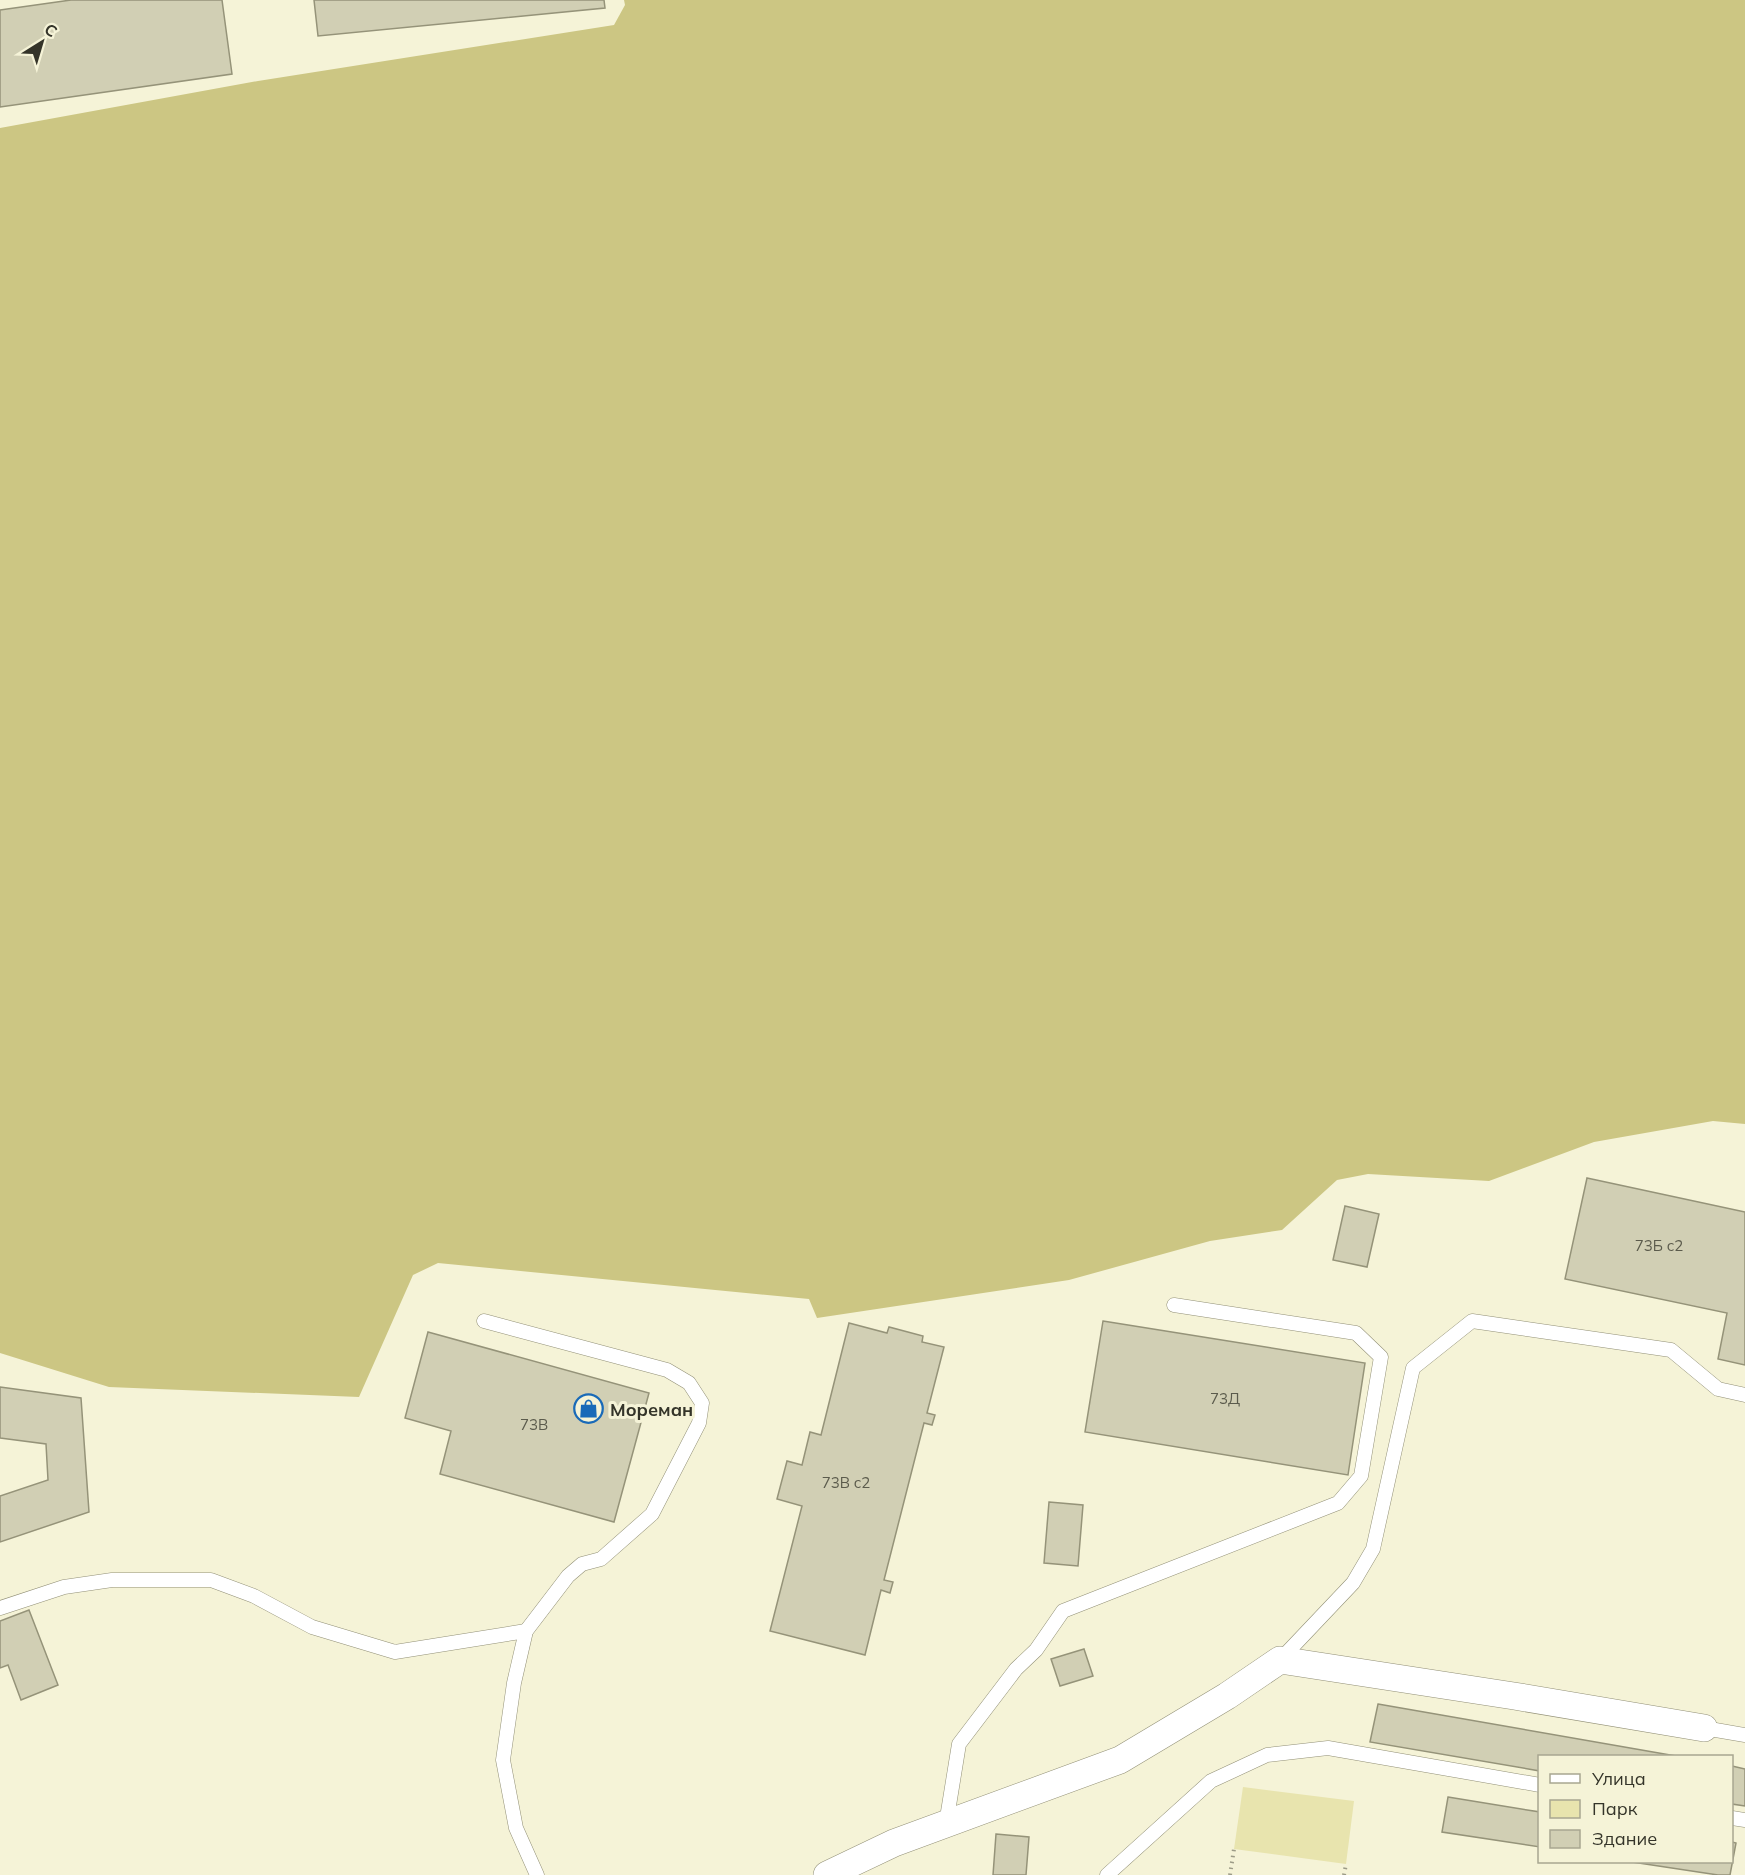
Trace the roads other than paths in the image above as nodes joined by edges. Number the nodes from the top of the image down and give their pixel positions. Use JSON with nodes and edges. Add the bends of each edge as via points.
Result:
{"nodes":[{"id":1,"x":1174,"y":1305,"type":"dead end"},
{"id":2,"x":484,"y":1321,"type":"dead end"},
{"id":3,"x":1745,"y":1395,"type":"edge"},
{"id":4,"x":0,"y":1608,"type":"edge"},
{"id":5,"x":526,"y":1632,"type":"junction"},
{"id":6,"x":1280,"y":1660,"type":"junction"},
{"id":7,"x":1704,"y":1728,"type":"joint"},
{"id":8,"x":1745,"y":1735,"type":"edge"},
{"id":9,"x":1538,"y":1785,"type":"edge"},
{"id":10,"x":946,"y":1824,"type":"junction"},
{"id":11,"x":843,"y":1872,"type":"edge"},
{"id":12,"x":537,"y":1875,"type":"edge"},
{"id":13,"x":1107,"y":1875,"type":"edge"}],
"edges":[{"from":1,"to":10,"type":"lane","via":[[1356,1333],[1381,1357],[1361,1476],[1338,1503],[1063,1611],[958,1744]]},
{"from":2,"to":5,"type":"lane","via":[[667,1370],[689,1383],[702,1403],[699,1423],[652,1514],[601,1559],[582,1564],[568,1576]]},
{"from":3,"to":6,"type":"lane","via":[[1718,1389],[1671,1350],[1472,1321],[1413,1368],[1373,1549],[1353,1582]]},
{"from":4,"to":5,"type":"lane","via":[[64,1587],[112,1580],[211,1580],[254,1596],[312,1627],[394,1652]]},
{"from":5,"to":12,"type":"lane","via":[[503,1760],[516,1828]]},
{"from":6,"to":7,"type":"street"},
{"from":6,"to":10,"type":"street","via":[[1120,1760]]},
{"from":7,"to":8,"type":"lane"},
{"from":9,"to":13,"type":"lane","via":[[1328,1748],[1267,1755],[1211,1781]]},
{"from":10,"to":11,"type":"street","via":[[894,1843]]}]}
